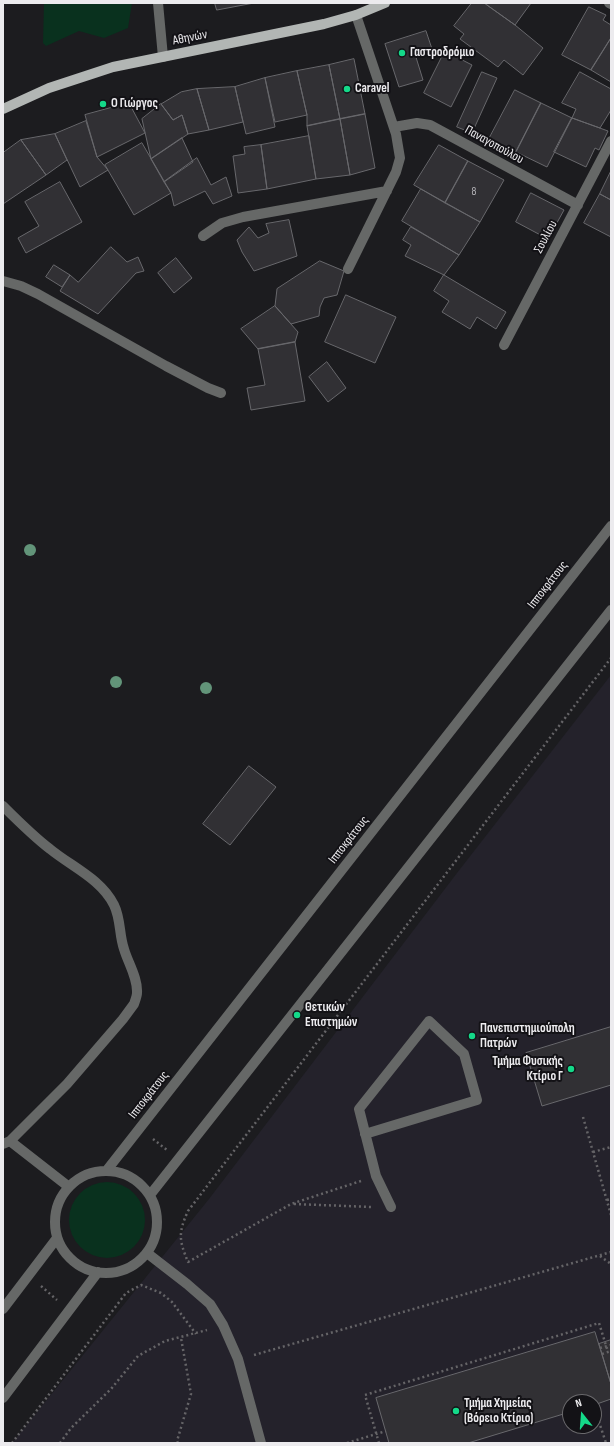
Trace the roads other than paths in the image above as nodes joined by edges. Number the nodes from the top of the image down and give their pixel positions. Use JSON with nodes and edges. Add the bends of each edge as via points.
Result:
{"nodes":[{"id":1,"x":158,"y":3,"type":"edge"},
{"id":2,"x":385,"y":3,"type":"edge"},
{"id":3,"x":356,"y":16,"type":"junction"},
{"id":4,"x":163,"y":57,"type":"junction"},
{"id":5,"x":3,"y":109,"type":"edge"},
{"id":6,"x":394,"y":127,"type":"junction"},
{"id":7,"x":611,"y":141,"type":"edge"},
{"id":8,"x":387,"y":191,"type":"junction"},
{"id":9,"x":578,"y":205,"type":"junction"},
{"id":10,"x":203,"y":236,"type":"dead end"},
{"id":11,"x":348,"y":269,"type":"dead end"},
{"id":12,"x":3,"y":282,"type":"edge"},
{"id":13,"x":504,"y":345,"type":"dead end"},
{"id":14,"x":221,"y":393,"type":"dead end"},
{"id":15,"x":611,"y":526,"type":"edge"},
{"id":16,"x":611,"y":610,"type":"edge"},
{"id":17,"x":3,"y":806,"type":"edge"},
{"id":18,"x":365,"y":1134,"type":"junction"},
{"id":19,"x":7,"y":1142,"type":"edge"},
{"id":20,"x":107,"y":1170,"type":"junction"},
{"id":21,"x":69,"y":1187,"type":"junction"},
{"id":22,"x":150,"y":1195,"type":"junction"},
{"id":23,"x":391,"y":1207,"type":"road end"},
{"id":24,"x":57,"y":1238,"type":"junction"},
{"id":25,"x":146,"y":1253,"type":"junction"},
{"id":26,"x":98,"y":1272,"type":"junction"},
{"id":27,"x":3,"y":1309,"type":"edge"},
{"id":28,"x":3,"y":1398,"type":"edge"},
{"id":29,"x":260,"y":1443,"type":"edge"}],
"edges":[{"from":1,"to":4,"type":"street"},
{"from":2,"to":3,"type":"main road","name":"Αθηνών"},
{"from":3,"to":4,"type":"main road","name":"Αθηνών"},
{"from":3,"to":6,"type":"street"},
{"from":4,"to":5,"type":"main road","name":"Αθηνών","via":[[82,76]]},
{"from":6,"to":8,"type":"street","via":[[400,158]]},
{"from":6,"to":9,"type":"street","name":"Παναγοπούλου","via":[[424,123],[437,128]]},
{"from":7,"to":9,"type":"street","name":"Σουλίου"},
{"from":8,"to":10,"type":"street","via":[[243,217],[222,223]]},
{"from":8,"to":11,"type":"street"},
{"from":9,"to":13,"type":"street","name":"Σουλίου"},
{"from":12,"to":14,"type":"street","via":[[21,286],[38,294],[189,379]]},
{"from":15,"to":20,"type":"street","name":"Ιπποκράτους"},
{"from":16,"to":22,"type":"street"},
{"from":17,"to":19,"type":"street","via":[[50,849],[79,869],[107,894],[119,919],[120,934],[135,978],[137,992],[134,1004],[86,1063]]},
{"from":18,"to":18,"type":"street","via":[[359,1109],[429,1021],[464,1054],[477,1100]]},
{"from":18,"to":23,"type":"street","via":[[376,1176]]},
{"from":19,"to":21,"type":"street"},
{"from":20,"to":21,"type":"street","via":[[91,1172]]},
{"from":20,"to":22,"type":"street","via":[[124,1174],[139,1182]]},
{"from":21,"to":24,"type":"street","via":[[57,1206]]},
{"from":22,"to":25,"type":"street","via":[[156,1209],[158,1225],[154,1240]]},
{"from":24,"to":26,"type":"street","via":[[72,1260],[84,1268]]},
{"from":24,"to":27,"type":"street"},
{"from":25,"to":26,"type":"street","via":[[125,1269],[112,1273]]},
{"from":25,"to":29,"type":"street","via":[[210,1304],[223,1325],[238,1359]]},
{"from":26,"to":28,"type":"street"}]}
